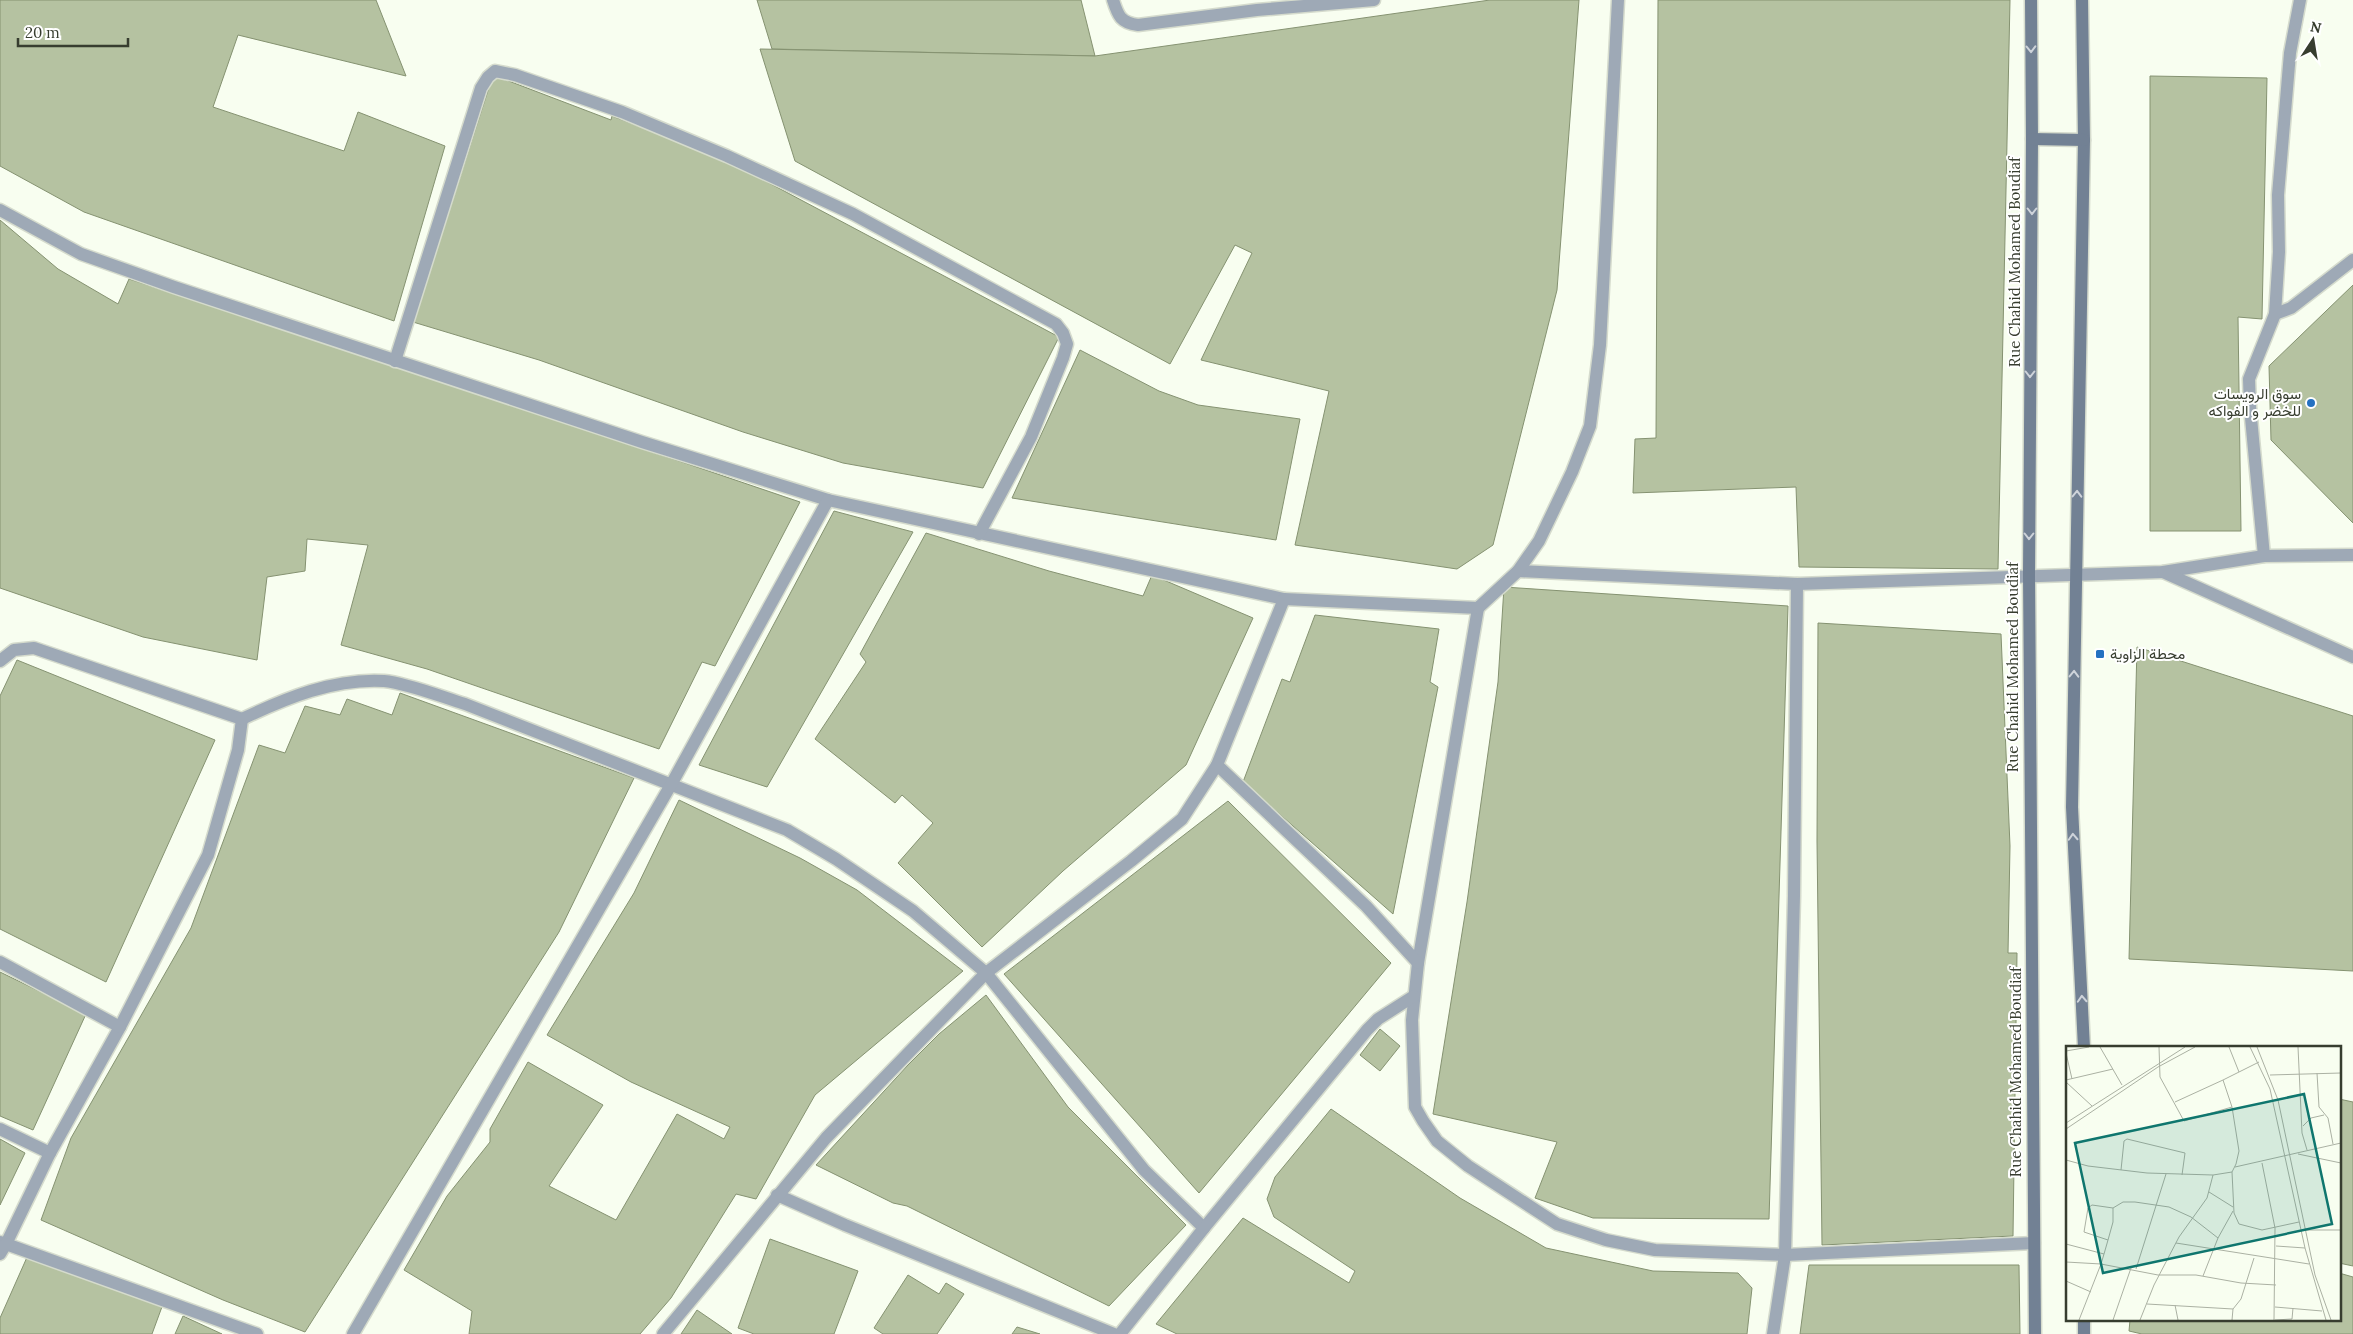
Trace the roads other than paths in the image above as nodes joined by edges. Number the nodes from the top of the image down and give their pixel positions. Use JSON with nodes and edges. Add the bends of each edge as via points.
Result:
{"nodes":[{"id":1,"x":1113,"y":0,"type":"edge"},
{"id":2,"x":1374,"y":0,"type":"edge"},
{"id":3,"x":1618,"y":0,"type":"edge"},
{"id":4,"x":2030,"y":0,"type":"edge"},
{"id":5,"x":2082,"y":0,"type":"edge"},
{"id":6,"x":2300,"y":0,"type":"edge"},
{"id":7,"x":2032,"y":139,"type":"junction"},
{"id":8,"x":2084,"y":140,"type":"junction"},
{"id":9,"x":0,"y":210,"type":"edge"},
{"id":10,"x":2353,"y":260,"type":"edge"},
{"id":11,"x":2275,"y":314,"type":"junction"},
{"id":12,"x":395,"y":361,"type":"junction"},
{"id":13,"x":828,"y":500,"type":"junction"},
{"id":14,"x":979,"y":534,"type":"junction"},
{"id":15,"x":2353,"y":555,"type":"edge"},
{"id":16,"x":2264,"y":556,"type":"junction"},
{"id":17,"x":1518,"y":571,"type":"junction"},
{"id":18,"x":2163,"y":572,"type":"junction"},
{"id":19,"x":2076,"y":574,"type":"junction"},
{"id":20,"x":2029,"y":575,"type":"junction"},
{"id":21,"x":1797,"y":584,"type":"junction"},
{"id":22,"x":1284,"y":599,"type":"junction"},
{"id":23,"x":1478,"y":608,"type":"junction"},
{"id":24,"x":2353,"y":657,"type":"edge"},
{"id":25,"x":0,"y":661,"type":"edge"},
{"id":26,"x":242,"y":719,"type":"junction"},
{"id":27,"x":1217,"y":765,"type":"junction"},
{"id":28,"x":672,"y":784,"type":"junction"},
{"id":29,"x":0,"y":962,"type":"edge"},
{"id":30,"x":1418,"y":963,"type":"junction"},
{"id":31,"x":986,"y":974,"type":"junction"},
{"id":32,"x":1414,"y":996,"type":"junction"},
{"id":33,"x":120,"y":1026,"type":"junction"},
{"id":34,"x":2084,"y":1046,"type":"edge"},
{"id":35,"x":0,"y":1129,"type":"edge"},
{"id":36,"x":50,"y":1153,"type":"junction"},
{"id":37,"x":777,"y":1195,"type":"junction"},
{"id":38,"x":1204,"y":1228,"type":"junction"},
{"id":39,"x":2034,"y":1242,"type":"junction"},
{"id":40,"x":2,"y":1247,"type":"edge"},
{"id":41,"x":1785,"y":1255,"type":"junction"},
{"id":42,"x":257,"y":1334,"type":"edge"},
{"id":43,"x":353,"y":1334,"type":"edge"},
{"id":44,"x":663,"y":1334,"type":"edge"},
{"id":45,"x":1114,"y":1334,"type":"edge"},
{"id":46,"x":1120,"y":1334,"type":"edge"},
{"id":47,"x":1773,"y":1334,"type":"edge"},
{"id":48,"x":2035,"y":1334,"type":"edge"}],
"edges":[{"from":1,"to":2,"type":"street","via":[[1118,16],[1126,23],[1138,25]]},
{"from":3,"to":17,"type":"street","via":[[1600,345],[1590,426],[1539,541]]},
{"from":4,"to":7,"type":"main road","name":"Rue Chahid Mohamed Boudiaf","one_way":true},
{"from":5,"to":8,"type":"main road"},
{"from":6,"to":11,"type":"street","via":[[2290,53],[2280,166]]},
{"from":7,"to":8,"type":"main road"},
{"from":7,"to":20,"type":"main road","name":"Rue Chahid Mohamed Boudiaf","one_way":true},
{"from":19,"to":8,"type":"main road","one_way":true},
{"from":9,"to":12,"type":"street","via":[[81,254]]},
{"from":10,"to":11,"type":"street","via":[[2291,308]]},
{"from":11,"to":16,"type":"street","via":[[2249,379]]},
{"from":12,"to":13,"type":"street"},
{"from":12,"to":14,"type":"street","via":[[481,88],[495,71],[515,75],[622,112],[727,156],[853,214],[1056,324],[1067,344],[1063,358],[1031,437]]},
{"from":13,"to":14,"type":"street"},
{"from":13,"to":28,"type":"street"},
{"from":14,"to":22,"type":"street"},
{"from":15,"to":16,"type":"street"},
{"from":16,"to":18,"type":"street"},
{"from":17,"to":21,"type":"street"},
{"from":17,"to":23,"type":"street"},
{"from":18,"to":19,"type":"street"},
{"from":18,"to":24,"type":"street"},
{"from":19,"to":20,"type":"street"},
{"from":34,"to":19,"type":"main road","one_way":true,"via":[[2072,807]]},
{"from":20,"to":21,"type":"street"},
{"from":20,"to":39,"type":"main road","name":"Rue Chahid Mohamed Boudiaf"},
{"from":21,"to":41,"type":"street","via":[[1794,896]]},
{"from":22,"to":23,"type":"street"},
{"from":22,"to":27,"type":"street"},
{"from":23,"to":30,"type":"street"},
{"from":25,"to":26,"type":"street","via":[[14,650],[34,648]]},
{"from":26,"to":28,"type":"street","via":[[294,695],[352,683],[385,681],[465,704]]},
{"from":26,"to":33,"type":"street","via":[[238,750],[208,855]]},
{"from":27,"to":30,"type":"street","via":[[1366,906]]},
{"from":27,"to":31,"type":"street","via":[[1182,819]]},
{"from":28,"to":31,"type":"street","via":[[786,830],[836,859],[914,910]]},
{"from":28,"to":43,"type":"street"},
{"from":29,"to":33,"type":"street"},
{"from":30,"to":32,"type":"street"},
{"from":31,"to":37,"type":"street","via":[[826,1138]]},
{"from":31,"to":38,"type":"street","via":[[1144,1170]]},
{"from":32,"to":38,"type":"street","via":[[1367,1030]]},
{"from":32,"to":41,"type":"street","via":[[1415,1107],[1437,1141],[1468,1166],[1556,1224],[1606,1240],[1655,1250]]},
{"from":33,"to":36,"type":"street"},
{"from":35,"to":36,"type":"street"},
{"from":36,"to":40,"type":"street"},
{"from":37,"to":44,"type":"street"},
{"from":37,"to":45,"type":"street"},
{"from":38,"to":46,"type":"street"},
{"from":39,"to":41,"type":"street"},
{"from":39,"to":48,"type":"main road","name":"Rue Chahid Mohamed Boudiaf"},
{"from":40,"to":42,"type":"street"},
{"from":41,"to":47,"type":"street"}]}
